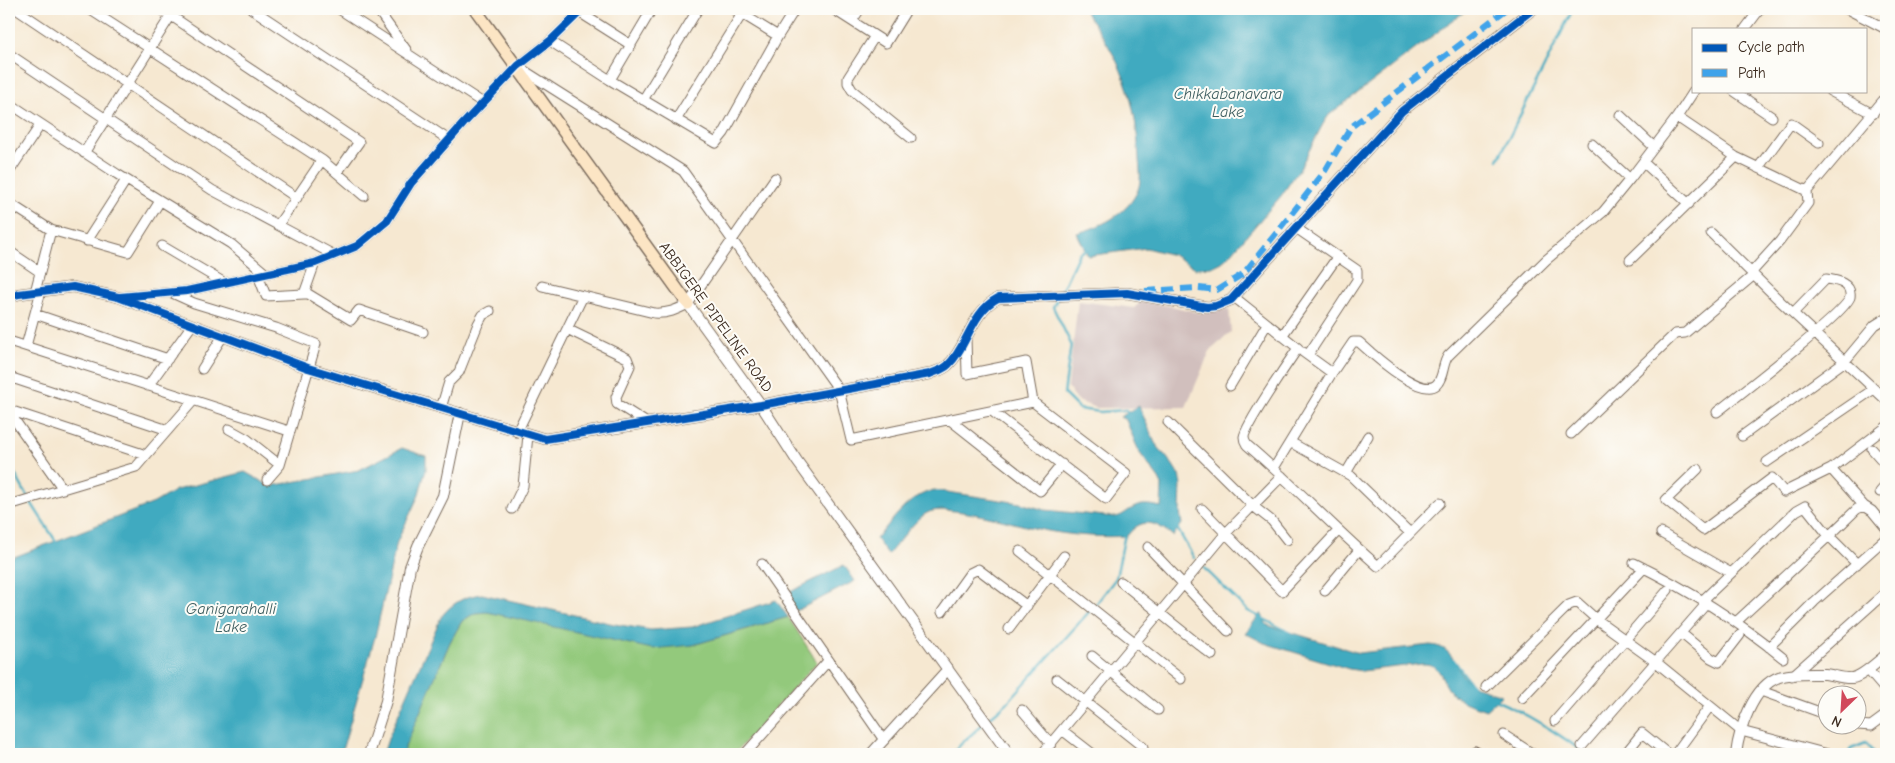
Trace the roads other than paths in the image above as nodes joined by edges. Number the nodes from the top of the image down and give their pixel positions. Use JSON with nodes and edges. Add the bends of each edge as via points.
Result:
{"nodes":[{"id":1,"x":16,"y":9,"type":"edge"},
{"id":2,"x":89,"y":9,"type":"edge"},
{"id":3,"x":161,"y":9,"type":"edge"},
{"id":4,"x":252,"y":9,"type":"edge"},
{"id":5,"x":339,"y":9,"type":"edge"},
{"id":6,"x":377,"y":9,"type":"edge"},
{"id":7,"x":475,"y":9,"type":"edge"},
{"id":8,"x":652,"y":9,"type":"edge"},
{"id":9,"x":698,"y":9,"type":"edge"},
{"id":10,"x":795,"y":9,"type":"edge"},
{"id":11,"x":832,"y":9,"type":"edge"},
{"id":12,"x":860,"y":9,"type":"edge"},
{"id":13,"x":907,"y":9,"type":"edge"},
{"id":14,"x":1533,"y":9,"type":"edge"},
{"id":15,"x":1760,"y":9,"type":"edge"},
{"id":16,"x":1847,"y":9,"type":"edge"},
{"id":17,"x":581,"y":11,"type":"edge"},
{"id":18,"x":741,"y":11,"type":"edge"},
{"id":19,"x":173,"y":12,"type":"edge"},
{"id":20,"x":852,"y":22,"type":"junction"},
{"id":21,"x":1746,"y":28,"type":"edge"},
{"id":22,"x":1886,"y":29,"type":"edge"},
{"id":23,"x":778,"y":36,"type":"junction"},
{"id":24,"x":875,"y":36,"type":"junction"},
{"id":25,"x":550,"y":41,"type":"junction"},
{"id":26,"x":631,"y":45,"type":"junction"},
{"id":27,"x":150,"y":48,"type":"junction"},
{"id":28,"x":9,"y":54,"type":"edge"},
{"id":29,"x":410,"y":55,"type":"junction"},
{"id":30,"x":518,"y":66,"type":"junction"},
{"id":31,"x":610,"y":80,"type":"junction"},
{"id":32,"x":127,"y":84,"type":"junction"},
{"id":33,"x":1693,"y":92,"type":"edge"},
{"id":34,"x":1735,"y":92,"type":"edge"},
{"id":35,"x":1832,"y":92,"type":"edge"},
{"id":36,"x":1886,"y":97,"type":"edge"},
{"id":37,"x":643,"y":100,"type":"junction"},
{"id":38,"x":9,"y":103,"type":"edge"},
{"id":39,"x":483,"y":103,"type":"junction"},
{"id":40,"x":1873,"y":114,"type":"junction"},
{"id":41,"x":1620,"y":115,"type":"dead end"},
{"id":42,"x":106,"y":117,"type":"junction"},
{"id":43,"x":1677,"y":117,"type":"junction"},
{"id":44,"x":1772,"y":117,"type":"dead end"},
{"id":45,"x":676,"y":120,"type":"junction"},
{"id":46,"x":41,"y":124,"type":"junction"},
{"id":47,"x":911,"y":138,"type":"dead end"},
{"id":48,"x":449,"y":140,"type":"junction"},
{"id":49,"x":1819,"y":143,"type":"dead end"},
{"id":50,"x":1592,"y":144,"type":"dead end"},
{"id":51,"x":1654,"y":148,"type":"junction"},
{"id":52,"x":84,"y":152,"type":"junction"},
{"id":53,"x":1736,"y":157,"type":"junction"},
{"id":54,"x":13,"y":158,"type":"edge"},
{"id":55,"x":322,"y":160,"type":"junction"},
{"id":56,"x":1643,"y":162,"type":"junction"},
{"id":57,"x":1758,"y":168,"type":"junction"},
{"id":58,"x":9,"y":172,"type":"edge"},
{"id":59,"x":337,"y":173,"type":"junction"},
{"id":60,"x":774,"y":178,"type":"dead end"},
{"id":61,"x":1630,"y":179,"type":"junction"},
{"id":62,"x":126,"y":180,"type":"junction"},
{"id":63,"x":1808,"y":190,"type":"junction"},
{"id":64,"x":364,"y":196,"type":"dead end"},
{"id":65,"x":296,"y":198,"type":"junction"},
{"id":66,"x":160,"y":201,"type":"junction"},
{"id":67,"x":9,"y":203,"type":"edge"},
{"id":68,"x":1689,"y":204,"type":"junction"},
{"id":69,"x":278,"y":225,"type":"junction"},
{"id":70,"x":1296,"y":228,"type":"junction"},
{"id":71,"x":51,"y":230,"type":"junction"},
{"id":72,"x":1712,"y":233,"type":"dead end"},
{"id":73,"x":732,"y":240,"type":"junction"},
{"id":74,"x":87,"y":241,"type":"junction"},
{"id":75,"x":162,"y":246,"type":"dead end"},
{"id":76,"x":9,"y":251,"type":"edge"},
{"id":77,"x":334,"y":255,"type":"junction"},
{"id":78,"x":1338,"y":256,"type":"junction"},
{"id":79,"x":1630,"y":260,"type":"dead end"},
{"id":80,"x":314,"y":263,"type":"junction"},
{"id":81,"x":40,"y":272,"type":"junction"},
{"id":82,"x":262,"y":274,"type":"junction"},
{"id":83,"x":1753,"y":274,"type":"junction"},
{"id":84,"x":223,"y":282,"type":"junction"},
{"id":85,"x":542,"y":286,"type":"dead end"},
{"id":86,"x":38,"y":292,"type":"junction"},
{"id":87,"x":170,"y":292,"type":"junction"},
{"id":88,"x":305,"y":292,"type":"junction"},
{"id":89,"x":582,"y":296,"type":"junction"},
{"id":90,"x":9,"y":297,"type":"edge"},
{"id":91,"x":118,"y":297,"type":"junction"},
{"id":92,"x":1234,"y":297,"type":"junction"},
{"id":93,"x":688,"y":304,"type":"junction"},
{"id":94,"x":490,"y":311,"type":"dead end"},
{"id":95,"x":1793,"y":313,"type":"junction"},
{"id":96,"x":35,"y":314,"type":"junction"},
{"id":97,"x":1886,"y":322,"type":"edge"},
{"id":98,"x":1267,"y":324,"type":"junction"},
{"id":99,"x":192,"y":325,"type":"junction"},
{"id":100,"x":567,"y":329,"type":"junction"},
{"id":101,"x":423,"y":332,"type":"dead end"},
{"id":102,"x":1815,"y":333,"type":"junction"},
{"id":103,"x":224,"y":336,"type":"junction"},
{"id":104,"x":1282,"y":336,"type":"junction"},
{"id":105,"x":966,"y":337,"type":"junction"},
{"id":106,"x":9,"y":341,"type":"edge"},
{"id":107,"x":26,"y":346,"type":"junction"},
{"id":108,"x":1298,"y":348,"type":"junction"},
{"id":109,"x":1308,"y":355,"type":"junction"},
{"id":110,"x":168,"y":359,"type":"junction"},
{"id":111,"x":1845,"y":361,"type":"junction"},
{"id":112,"x":308,"y":368,"type":"junction"},
{"id":113,"x":202,"y":370,"type":"dead end"},
{"id":114,"x":1332,"y":373,"type":"junction"},
{"id":115,"x":9,"y":378,"type":"edge"},
{"id":116,"x":148,"y":386,"type":"junction"},
{"id":117,"x":1230,"y":386,"type":"dead end"},
{"id":118,"x":1874,"y":389,"type":"junction"},
{"id":119,"x":839,"y":390,"type":"junction"},
{"id":120,"x":194,"y":400,"type":"junction"},
{"id":121,"x":1886,"y":400,"type":"edge"},
{"id":122,"x":1034,"y":402,"type":"junction"},
{"id":123,"x":761,"y":405,"type":"junction"},
{"id":124,"x":441,"y":408,"type":"junction"},
{"id":125,"x":9,"y":411,"type":"edge"},
{"id":126,"x":993,"y":412,"type":"junction"},
{"id":127,"x":1717,"y":412,"type":"dead end"},
{"id":128,"x":460,"y":413,"type":"junction"},
{"id":129,"x":950,"y":420,"type":"junction"},
{"id":130,"x":1168,"y":422,"type":"dead end"},
{"id":131,"x":647,"y":423,"type":"junction"},
{"id":132,"x":1886,"y":427,"type":"edge"},
{"id":133,"x":229,"y":429,"type":"dead end"},
{"id":134,"x":168,"y":430,"type":"junction"},
{"id":135,"x":290,"y":431,"type":"junction"},
{"id":136,"x":522,"y":433,"type":"junction"},
{"id":137,"x":1571,"y":434,"type":"dead end"},
{"id":138,"x":1368,"y":436,"type":"dead end"},
{"id":139,"x":1742,"y":436,"type":"dead end"},
{"id":140,"x":1290,"y":442,"type":"junction"},
{"id":141,"x":1872,"y":450,"type":"dead end"},
{"id":142,"x":146,"y":455,"type":"junction"},
{"id":143,"x":1767,"y":462,"type":"dead end"},
{"id":144,"x":1062,"y":464,"type":"junction"},
{"id":145,"x":280,"y":465,"type":"junction"},
{"id":146,"x":1886,"y":465,"type":"edge"},
{"id":147,"x":1274,"y":468,"type":"junction"},
{"id":148,"x":1698,"y":469,"type":"dead end"},
{"id":149,"x":1831,"y":469,"type":"junction"},
{"id":150,"x":1346,"y":473,"type":"junction"},
{"id":151,"x":1282,"y":476,"type":"junction"},
{"id":152,"x":267,"y":480,"type":"dead end"},
{"id":153,"x":63,"y":489,"type":"junction"},
{"id":154,"x":1440,"y":503,"type":"dead end"},
{"id":155,"x":9,"y":505,"type":"edge"},
{"id":156,"x":1253,"y":506,"type":"junction"},
{"id":157,"x":1864,"y":506,"type":"junction"},
{"id":158,"x":512,"y":509,"type":"dead end"},
{"id":159,"x":1202,"y":509,"type":"dead end"},
{"id":160,"x":1886,"y":528,"type":"edge"},
{"id":161,"x":1338,"y":530,"type":"junction"},
{"id":162,"x":1226,"y":533,"type":"junction"},
{"id":163,"x":1410,"y":533,"type":"junction"},
{"id":164,"x":1661,"y":533,"type":"dead end"},
{"id":165,"x":1829,"y":536,"type":"junction"},
{"id":166,"x":1886,"y":538,"type":"edge"},
{"id":167,"x":1288,"y":540,"type":"dead end"},
{"id":168,"x":1148,"y":547,"type":"dead end"},
{"id":169,"x":1359,"y":550,"type":"junction"},
{"id":170,"x":1020,"y":551,"type":"dead end"},
{"id":171,"x":1064,"y":556,"type":"dead end"},
{"id":172,"x":1634,"y":563,"type":"dead end"},
{"id":173,"x":762,"y":564,"type":"dead end"},
{"id":174,"x":1857,"y":564,"type":"junction"},
{"id":175,"x":1644,"y":568,"type":"junction"},
{"id":176,"x":1731,"y":573,"type":"junction"},
{"id":177,"x":1050,"y":576,"type":"junction"},
{"id":178,"x":1121,"y":582,"type":"dead end"},
{"id":179,"x":1184,"y":586,"type":"junction"},
{"id":180,"x":1668,"y":590,"type":"dead end"},
{"id":181,"x":1325,"y":591,"type":"dead end"},
{"id":182,"x":1886,"y":592,"type":"edge"},
{"id":183,"x":1705,"y":601,"type":"junction"},
{"id":184,"x":1027,"y":606,"type":"junction"},
{"id":185,"x":942,"y":612,"type":"dead end"},
{"id":186,"x":1158,"y":612,"type":"junction"},
{"id":187,"x":1596,"y":619,"type":"junction"},
{"id":188,"x":1736,"y":622,"type":"junction"},
{"id":189,"x":1009,"y":629,"type":"dead end"},
{"id":190,"x":1228,"y":631,"type":"dead end"},
{"id":191,"x":1681,"y":633,"type":"junction"},
{"id":192,"x":1740,"y":635,"type":"dead end"},
{"id":193,"x":1625,"y":639,"type":"junction"},
{"id":194,"x":1135,"y":642,"type":"junction"},
{"id":195,"x":1770,"y":646,"type":"junction"},
{"id":196,"x":1212,"y":655,"type":"dead end"},
{"id":197,"x":1886,"y":655,"type":"edge"},
{"id":198,"x":1092,"y":656,"type":"dead end"},
{"id":199,"x":1783,"y":658,"type":"dead end"},
{"id":200,"x":828,"y":661,"type":"junction"},
{"id":201,"x":1656,"y":662,"type":"junction"},
{"id":202,"x":948,"y":669,"type":"junction"},
{"id":203,"x":1868,"y":670,"type":"junction"},
{"id":204,"x":1110,"y":672,"type":"junction"},
{"id":205,"x":1792,"y":676,"type":"junction"},
{"id":206,"x":1057,"y":679,"type":"dead end"},
{"id":207,"x":1181,"y":680,"type":"dead end"},
{"id":208,"x":1486,"y":687,"type":"dead end"},
{"id":209,"x":1761,"y":691,"type":"junction"},
{"id":210,"x":1886,"y":691,"type":"edge"},
{"id":211,"x":1522,"y":698,"type":"dead end"},
{"id":212,"x":1086,"y":702,"type":"junction"},
{"id":213,"x":1710,"y":706,"type":"junction"},
{"id":214,"x":1022,"y":710,"type":"dead end"},
{"id":215,"x":1158,"y":710,"type":"dead end"},
{"id":216,"x":1818,"y":711,"type":"edge"},
{"id":217,"x":1886,"y":715,"type":"edge"},
{"id":218,"x":1555,"y":721,"type":"dead end"},
{"id":219,"x":1868,"y":726,"type":"edge"},
{"id":220,"x":1062,"y":730,"type":"junction"},
{"id":221,"x":1741,"y":731,"type":"junction"},
{"id":222,"x":1504,"y":735,"type":"dead end"},
{"id":223,"x":884,"y":740,"type":"junction"},
{"id":224,"x":1051,"y":744,"type":"junction"},
{"id":225,"x":1582,"y":746,"type":"dead end"},
{"id":226,"x":1144,"y":747,"type":"dead end"},
{"id":227,"x":369,"y":754,"type":"edge"},
{"id":228,"x":745,"y":754,"type":"edge"},
{"id":229,"x":871,"y":754,"type":"edge"},
{"id":230,"x":1009,"y":754,"type":"edge"},
{"id":231,"x":1042,"y":754,"type":"edge"},
{"id":232,"x":1093,"y":754,"type":"edge"},
{"id":233,"x":1472,"y":754,"type":"edge"},
{"id":234,"x":1480,"y":754,"type":"edge"},
{"id":235,"x":1533,"y":754,"type":"edge"},
{"id":236,"x":1625,"y":754,"type":"edge"},
{"id":237,"x":1668,"y":754,"type":"edge"},
{"id":238,"x":1675,"y":754,"type":"edge"},
{"id":239,"x":1736,"y":754,"type":"edge"},
{"id":240,"x":1828,"y":754,"type":"edge"}],
"edges":[{"from":1,"to":32,"type":"street"},
{"from":2,"to":27,"type":"street"},
{"from":3,"to":19,"type":"street"},
{"from":4,"to":48,"type":"street"},
{"from":5,"to":29,"type":"street"},
{"from":6,"to":29,"type":"street"},
{"from":7,"to":30,"type":"main road","name":"ABBIGERE PIPELINE ROAD"},
{"from":8,"to":26,"type":"street"},
{"from":9,"to":37,"type":"street"},
{"from":10,"to":23,"type":"street"},
{"from":11,"to":20,"type":"street"},
{"from":12,"to":20,"type":"street"},
{"from":13,"to":24,"type":"street","via":[[886,43]]},
{"from":14,"to":70,"type":"street","via":[[1402,111]]},
{"from":15,"to":21,"type":"street"},
{"from":16,"to":22,"type":"street"},
{"from":17,"to":25,"type":"street"},
{"from":17,"to":26,"type":"street"},
{"from":18,"to":23,"type":"street"},
{"from":18,"to":45,"type":"street"},
{"from":19,"to":27,"type":"street"},
{"from":19,"to":59,"type":"street","via":[[359,142]]},
{"from":20,"to":24,"type":"street"},
{"from":23,"to":45,"type":"street","via":[[716,143]]},
{"from":24,"to":47,"type":"street","via":[[848,83],[852,90]]},
{"from":25,"to":30,"type":"street"},
{"from":25,"to":31,"type":"street"},
{"from":26,"to":31,"type":"street"},
{"from":27,"to":32,"type":"street"},
{"from":27,"to":55,"type":"street"},
{"from":28,"to":42,"type":"street"},
{"from":29,"to":39,"type":"street"},
{"from":30,"to":39,"type":"street"},
{"from":30,"to":73,"type":"street","via":[[683,171]]},
{"from":30,"to":93,"type":"main road","name":"ABBIGERE PIPELINE ROAD"},
{"from":31,"to":37,"type":"street"},
{"from":32,"to":42,"type":"street"},
{"from":32,"to":65,"type":"street"},
{"from":33,"to":43,"type":"street"},
{"from":34,"to":44,"type":"street"},
{"from":35,"to":40,"type":"street"},
{"from":36,"to":40,"type":"street"},
{"from":37,"to":45,"type":"street"},
{"from":38,"to":46,"type":"street"},
{"from":39,"to":48,"type":"street"},
{"from":40,"to":63,"type":"street"},
{"from":41,"to":51,"type":"street"},
{"from":42,"to":52,"type":"street"},
{"from":42,"to":69,"type":"street","via":[[212,190]]},
{"from":43,"to":51,"type":"street"},
{"from":43,"to":53,"type":"street"},
{"from":46,"to":52,"type":"street"},
{"from":46,"to":54,"type":"street"},
{"from":48,"to":77,"type":"street","via":[[411,183],[387,221],[357,246]]},
{"from":49,"to":57,"type":"street","via":[[1791,124]]},
{"from":50,"to":61,"type":"street"},
{"from":51,"to":56,"type":"street"},
{"from":52,"to":62,"type":"street"},
{"from":53,"to":57,"type":"street"},
{"from":53,"to":68,"type":"street"},
{"from":54,"to":58,"type":"street"},
{"from":55,"to":59,"type":"street"},
{"from":55,"to":65,"type":"street"},
{"from":56,"to":61,"type":"street"},
{"from":56,"to":68,"type":"street"},
{"from":57,"to":63,"type":"street"},
{"from":59,"to":64,"type":"street"},
{"from":60,"to":73,"type":"street"},
{"from":61,"to":114,"type":"street","via":[[1596,219],[1546,260],[1448,356],[1436,385],[1428,388],[1413,383],[1358,342],[1353,342]]},
{"from":62,"to":66,"type":"street"},
{"from":62,"to":74,"type":"street"},
{"from":63,"to":83,"type":"street","via":[[1808,203]]},
{"from":65,"to":69,"type":"street"},
{"from":66,"to":74,"type":"street","via":[[128,252]]},
{"from":66,"to":82,"type":"street","via":[[231,244]]},
{"from":67,"to":71,"type":"street"},
{"from":68,"to":79,"type":"street"},
{"from":69,"to":77,"type":"street"},
{"from":70,"to":78,"type":"street"},
{"from":70,"to":92,"type":"street"},
{"from":71,"to":74,"type":"street"},
{"from":71,"to":81,"type":"street"},
{"from":72,"to":83,"type":"street"},
{"from":73,"to":93,"type":"street"},
{"from":73,"to":119,"type":"street"},
{"from":75,"to":84,"type":"street"},
{"from":76,"to":81,"type":"street"},
{"from":77,"to":80,"type":"street"},
{"from":78,"to":104,"type":"street"},
{"from":78,"to":109,"type":"street","via":[[1357,270],[1357,280]]},
{"from":80,"to":82,"type":"street"},
{"from":80,"to":88,"type":"street"},
{"from":81,"to":86,"type":"street"},
{"from":82,"to":84,"type":"street"},
{"from":82,"to":88,"type":"street","via":[[266,296]]},
{"from":83,"to":95,"type":"street"},
{"from":83,"to":137,"type":"street","via":[[1685,334],[1676,334]]},
{"from":84,"to":87,"type":"street"},
{"from":85,"to":89,"type":"street"},
{"from":86,"to":90,"type":"street"},
{"from":86,"to":91,"type":"street","via":[[73,287]]},
{"from":86,"to":96,"type":"street"},
{"from":87,"to":91,"type":"street"},
{"from":87,"to":112,"type":"street","via":[[316,344]]},
{"from":88,"to":101,"type":"street","via":[[351,320],[359,310]]},
{"from":89,"to":93,"type":"street","via":[[666,314]]},
{"from":89,"to":100,"type":"street"},
{"from":91,"to":99,"type":"street"},
{"from":92,"to":98,"type":"street"},
{"from":92,"to":105,"type":"street","via":[[1207,307],[1127,293],[998,298],[980,313]]},
{"from":93,"to":123,"type":"street","name":"ABBIGERE PIPELINE ROAD"},
{"from":94,"to":124,"type":"street","via":[[478,324],[459,372],[449,382]]},
{"from":95,"to":102,"type":"street"},
{"from":95,"to":102,"type":"street","via":[[1826,279],[1845,284],[1849,291],[1848,301]]},
{"from":96,"to":107,"type":"street"},
{"from":96,"to":110,"type":"street"},
{"from":97,"to":111,"type":"street","via":[[1883,320],[1875,325]]},
{"from":98,"to":104,"type":"street"},
{"from":98,"to":117,"type":"street"},
{"from":99,"to":103,"type":"street"},
{"from":99,"to":110,"type":"street"},
{"from":100,"to":131,"type":"street","via":[[627,358],[630,366],[616,397],[618,404]]},
{"from":100,"to":136,"type":"street"},
{"from":102,"to":111,"type":"street"},
{"from":102,"to":127,"type":"street"},
{"from":103,"to":112,"type":"street"},
{"from":103,"to":113,"type":"street"},
{"from":104,"to":108,"type":"street"},
{"from":105,"to":119,"type":"street","via":[[948,366],[940,370]]},
{"from":105,"to":122,"type":"street","via":[[967,374],[1026,362]]},
{"from":106,"to":107,"type":"street"},
{"from":107,"to":116,"type":"street"},
{"from":108,"to":109,"type":"street"},
{"from":108,"to":147,"type":"street","via":[[1244,438],[1247,445]]},
{"from":109,"to":114,"type":"street"},
{"from":110,"to":116,"type":"street"},
{"from":111,"to":118,"type":"street"},
{"from":111,"to":139,"type":"street"},
{"from":112,"to":124,"type":"street"},
{"from":112,"to":135,"type":"street"},
{"from":114,"to":140,"type":"street"},
{"from":115,"to":134,"type":"street"},
{"from":116,"to":120,"type":"street"},
{"from":118,"to":121,"type":"street"},
{"from":118,"to":143,"type":"street"},
{"from":119,"to":123,"type":"street"},
{"from":119,"to":129,"type":"street","via":[[851,440]]},
{"from":120,"to":134,"type":"street"},
{"from":120,"to":135,"type":"street"},
{"from":122,"to":126,"type":"street"},
{"from":122,"to":144,"type":"street","via":[[1126,473],[1106,499]]},
{"from":123,"to":131,"type":"street"},
{"from":123,"to":202,"type":"street","name":"ABBIGERE PIPELINE ROAD","via":[[797,461]]},
{"from":124,"to":128,"type":"street"},
{"from":125,"to":142,"type":"street"},
{"from":125,"to":153,"type":"street"},
{"from":126,"to":129,"type":"street"},
{"from":126,"to":144,"type":"street"},
{"from":128,"to":136,"type":"street"},
{"from":128,"to":227,"type":"street","via":[[443,496],[410,567],[386,701]]},
{"from":129,"to":144,"type":"street","via":[[1040,492]]},
{"from":130,"to":156,"type":"street"},
{"from":131,"to":136,"type":"street","via":[[545,439]]},
{"from":132,"to":149,"type":"street"},
{"from":133,"to":145,"type":"street"},
{"from":134,"to":142,"type":"street"},
{"from":135,"to":145,"type":"street"},
{"from":136,"to":158,"type":"street","via":[[523,486]]},
{"from":138,"to":150,"type":"street"},
{"from":140,"to":147,"type":"street"},
{"from":140,"to":150,"type":"street"},
{"from":141,"to":146,"type":"street"},
{"from":142,"to":153,"type":"street","via":[[136,467]]},
{"from":145,"to":152,"type":"street"},
{"from":147,"to":151,"type":"street"},
{"from":148,"to":149,"type":"street","via":[[1666,500],[1703,530],[1772,478],[1784,492]]},
{"from":149,"to":157,"type":"street"},
{"from":150,"to":163,"type":"street"},
{"from":151,"to":156,"type":"street"},
{"from":151,"to":161,"type":"street"},
{"from":153,"to":155,"type":"street"},
{"from":154,"to":163,"type":"street"},
{"from":156,"to":162,"type":"street"},
{"from":156,"to":167,"type":"street"},
{"from":157,"to":160,"type":"street"},
{"from":157,"to":165,"type":"street"},
{"from":159,"to":162,"type":"street"},
{"from":161,"to":162,"type":"street","via":[[1282,591]]},
{"from":161,"to":169,"type":"street"},
{"from":162,"to":179,"type":"street"},
{"from":163,"to":169,"type":"street","via":[[1378,566]]},
{"from":164,"to":176,"type":"street"},
{"from":165,"to":174,"type":"street"},
{"from":165,"to":176,"type":"street","via":[[1804,506]]},
{"from":165,"to":188,"type":"street"},
{"from":166,"to":174,"type":"street"},
{"from":168,"to":179,"type":"street"},
{"from":169,"to":181,"type":"street"},
{"from":170,"to":177,"type":"street"},
{"from":171,"to":177,"type":"street"},
{"from":172,"to":175,"type":"street"},
{"from":173,"to":200,"type":"street"},
{"from":174,"to":195,"type":"street"},
{"from":175,"to":183,"type":"street"},
{"from":175,"to":187,"type":"street"},
{"from":176,"to":183,"type":"street"},
{"from":177,"to":184,"type":"street"},
{"from":177,"to":194,"type":"street"},
{"from":178,"to":186,"type":"street"},
{"from":179,"to":186,"type":"street"},
{"from":179,"to":190,"type":"street"},
{"from":180,"to":193,"type":"street"},
{"from":182,"to":205,"type":"street"},
{"from":183,"to":188,"type":"street"},
{"from":183,"to":191,"type":"street"},
{"from":184,"to":185,"type":"street","via":[[978,569],[970,573]]},
{"from":184,"to":189,"type":"street"},
{"from":186,"to":194,"type":"street"},
{"from":186,"to":196,"type":"street"},
{"from":187,"to":193,"type":"street"},
{"from":187,"to":208,"type":"street","via":[[1573,602]]},
{"from":187,"to":211,"type":"street"},
{"from":188,"to":195,"type":"street"},
{"from":191,"to":192,"type":"street","via":[[1718,662]]},
{"from":191,"to":201,"type":"street"},
{"from":193,"to":201,"type":"street"},
{"from":193,"to":218,"type":"street"},
{"from":194,"to":204,"type":"street"},
{"from":194,"to":207,"type":"street"},
{"from":195,"to":199,"type":"street"},
{"from":197,"to":203,"type":"street"},
{"from":198,"to":204,"type":"street"},
{"from":200,"to":223,"type":"street"},
{"from":200,"to":228,"type":"street"},
{"from":201,"to":213,"type":"street"},
{"from":201,"to":225,"type":"street"},
{"from":202,"to":223,"type":"street"},
{"from":202,"to":230,"type":"street","name":"ABBIGERE PIPELINE ROAD"},
{"from":203,"to":205,"type":"street","via":[[1853,678],[1825,674]]},
{"from":203,"to":210,"type":"street"},
{"from":204,"to":212,"type":"street"},
{"from":204,"to":215,"type":"street"},
{"from":205,"to":209,"type":"street","via":[[1779,677]]},
{"from":206,"to":212,"type":"street"},
{"from":209,"to":216,"type":"street"},
{"from":209,"to":221,"type":"street","via":[[1754,698]]},
{"from":212,"to":220,"type":"street"},
{"from":212,"to":226,"type":"street"},
{"from":213,"to":221,"type":"street"},
{"from":213,"to":238,"type":"street"},
{"from":214,"to":224,"type":"street"},
{"from":217,"to":219,"type":"street"},
{"from":220,"to":224,"type":"street"},
{"from":220,"to":232,"type":"street"},
{"from":221,"to":239,"type":"street"},
{"from":221,"to":240,"type":"street"},
{"from":222,"to":235,"type":"street"},
{"from":223,"to":229,"type":"street"},
{"from":224,"to":231,"type":"street"},
{"from":233,"to":234,"type":"street","via":[[1475,751]]},
{"from":236,"to":237,"type":"street","via":[[1642,733]]}]}
